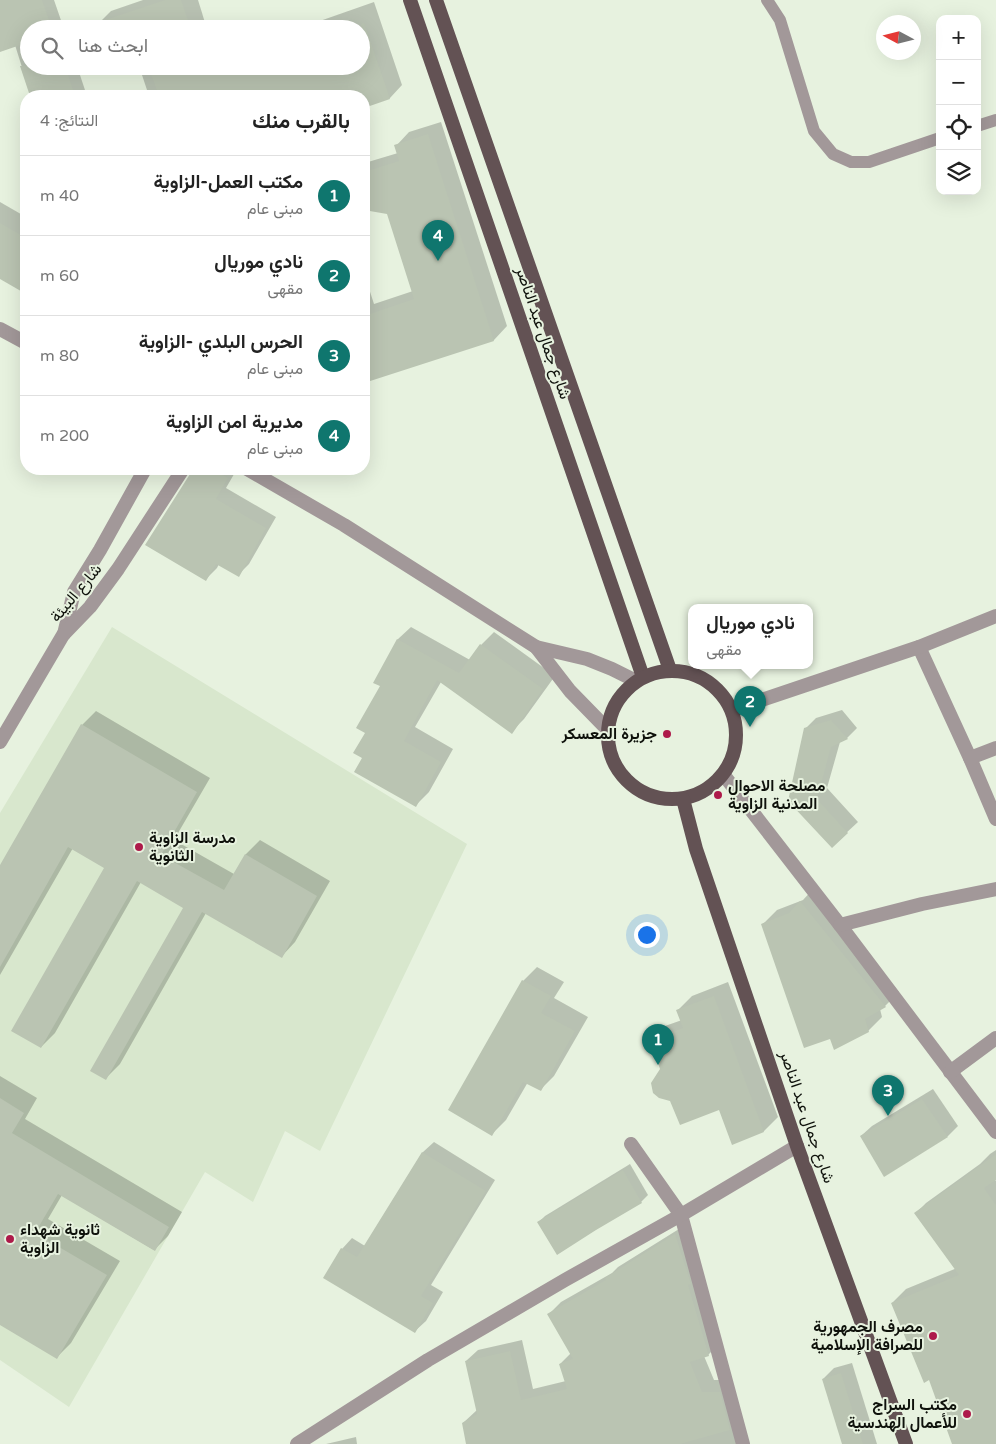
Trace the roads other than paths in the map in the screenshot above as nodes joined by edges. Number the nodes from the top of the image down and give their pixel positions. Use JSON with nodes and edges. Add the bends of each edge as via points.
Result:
{"nodes":[{"id":1,"x":410,"y":0,"type":"edge"},
{"id":2,"x":436,"y":0,"type":"edge"},
{"id":3,"x":767,"y":0,"type":"edge"},
{"id":4,"x":996,"y":120,"type":"edge"},
{"id":5,"x":981,"y":125,"type":"edge"},
{"id":6,"x":936,"y":139,"type":"edge"},
{"id":7,"x":0,"y":329,"type":"edge"},
{"id":8,"x":20,"y":340,"type":"edge"},
{"id":9,"x":142,"y":475,"type":"edge"},
{"id":10,"x":179,"y":475,"type":"edge"},
{"id":11,"x":257,"y":475,"type":"edge"},
{"id":12,"x":996,"y":616,"type":"edge"},
{"id":13,"x":63,"y":635,"type":"junction"},
{"id":14,"x":536,"y":647,"type":"junction"},
{"id":15,"x":919,"y":647,"type":"junction"},
{"id":16,"x":670,"y":670,"type":"junction"},
{"id":17,"x":639,"y":679,"type":"junction"},
{"id":18,"x":732,"y":710,"type":"junction"},
{"id":19,"x":608,"y":730,"type":"junction"},
{"id":20,"x":0,"y":742,"type":"edge"},
{"id":21,"x":996,"y":748,"type":"edge"},
{"id":22,"x":970,"y":758,"type":"junction"},
{"id":23,"x":723,"y":774,"type":"junction"},
{"id":24,"x":683,"y":799,"type":"junction"},
{"id":25,"x":996,"y":819,"type":"edge"},
{"id":26,"x":996,"y":889,"type":"edge"},
{"id":27,"x":840,"y":925,"type":"junction"},
{"id":28,"x":996,"y":1038,"type":"edge"},
{"id":29,"x":950,"y":1072,"type":"junction"},
{"id":30,"x":996,"y":1132,"type":"edge"},
{"id":31,"x":631,"y":1144,"type":"dead end"},
{"id":32,"x":797,"y":1146,"type":"junction"},
{"id":33,"x":681,"y":1215,"type":"junction"},
{"id":34,"x":297,"y":1444,"type":"edge"},
{"id":35,"x":743,"y":1444,"type":"edge"},
{"id":36,"x":906,"y":1444,"type":"edge"}],
"edges":[{"from":1,"to":17,"type":"main road","name":"شارع جمال عبد الناصر"},
{"from":2,"to":16,"type":"main road","name":"شارع جمال عبد الناصر"},
{"from":3,"to":6,"type":"lane","via":[[780,20],[814,131],[832,154],[851,162],[869,162]]},
{"from":4,"to":5,"type":"lane"},
{"from":7,"to":8,"type":"street"},
{"from":9,"to":13,"type":"street","via":[[74,592]]},
{"from":10,"to":13,"type":"street","name":"شارع البيئة","via":[[90,608]]},
{"from":11,"to":14,"type":"street","via":[[344,525]]},
{"from":12,"to":15,"type":"street"},
{"from":13,"to":20,"type":"street","name":"شارع البيئة"},
{"from":14,"to":17,"type":"street","via":[[587,659]]},
{"from":14,"to":19,"type":"street"},
{"from":15,"to":18,"type":"street"},
{"from":15,"to":22,"type":"street"},
{"from":16,"to":17,"type":"main road"},
{"from":16,"to":18,"type":"main road","via":[[700,676],[719,690]]},
{"from":17,"to":19,"type":"main road","via":[[616,702]]},
{"from":18,"to":23,"type":"main road","via":[[736,743],[732,760]]},
{"from":19,"to":24,"type":"main road","via":[[612,759],[629,783],[654,797]]},
{"from":21,"to":22,"type":"street"},
{"from":22,"to":25,"type":"street"},
{"from":23,"to":24,"type":"main road","via":[[712,786]]},
{"from":23,"to":27,"type":"street"},
{"from":24,"to":32,"type":"main road","name":"شارع جمال عبد الناصر","via":[[696,849]]},
{"from":26,"to":27,"type":"street"},
{"from":27,"to":29,"type":"street"},
{"from":28,"to":29,"type":"street"},
{"from":29,"to":30,"type":"street"},
{"from":31,"to":33,"type":"street"},
{"from":32,"to":33,"type":"street"},
{"from":32,"to":36,"type":"main road","name":"شارع جمال عبد الناصر"},
{"from":33,"to":34,"type":"street","via":[[428,1360]]},
{"from":33,"to":35,"type":"street"}]}
